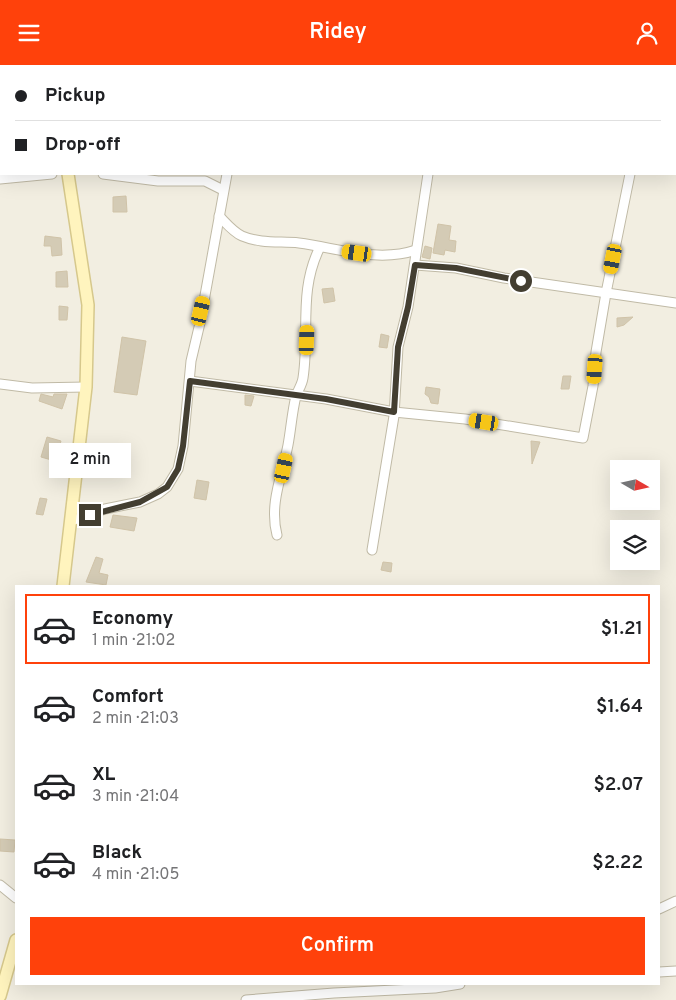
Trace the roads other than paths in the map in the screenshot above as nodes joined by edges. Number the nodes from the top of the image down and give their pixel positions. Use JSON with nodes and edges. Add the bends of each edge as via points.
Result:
{"nodes":[{"id":1,"x":42,"y":175,"type":"edge"},
{"id":2,"x":68,"y":175,"type":"edge"},
{"id":3,"x":111,"y":175,"type":"edge"},
{"id":4,"x":227,"y":175,"type":"edge"},
{"id":5,"x":428,"y":175,"type":"edge"},
{"id":6,"x":630,"y":175,"type":"edge"},
{"id":7,"x":0,"y":179,"type":"edge"},
{"id":8,"x":224,"y":190,"type":"junction"},
{"id":9,"x":219,"y":216,"type":"junction"},
{"id":10,"x":320,"y":247,"type":"junction"},
{"id":11,"x":416,"y":250,"type":"junction"},
{"id":12,"x":415,"y":265,"type":"junction"},
{"id":13,"x":606,"y":293,"type":"junction"},
{"id":14,"x":676,"y":303,"type":"edge"},
{"id":15,"x":190,"y":381,"type":"junction"},
{"id":16,"x":0,"y":384,"type":"edge"},
{"id":17,"x":86,"y":387,"type":"junction"},
{"id":18,"x":296,"y":397,"type":"junction"},
{"id":19,"x":394,"y":412,"type":"junction"},
{"id":20,"x":71,"y":521,"type":"junction"},
{"id":21,"x":277,"y":535,"type":"dead end"},
{"id":22,"x":372,"y":550,"type":"dead end"},
{"id":23,"x":63,"y":585,"type":"edge"},
{"id":24,"x":0,"y":885,"type":"edge"},
{"id":25,"x":15,"y":897,"type":"edge"},
{"id":26,"x":676,"y":901,"type":"edge"},
{"id":27,"x":660,"y":909,"type":"edge"},
{"id":28,"x":15,"y":944,"type":"edge"},
{"id":29,"x":676,"y":971,"type":"edge"},
{"id":30,"x":660,"y":972,"type":"edge"},
{"id":31,"x":454,"y":985,"type":"edge"},
{"id":32,"x":0,"y":997,"type":"edge"},
{"id":33,"x":246,"y":1000,"type":"edge"}],
"edges":[{"from":1,"to":7,"type":"street"},
{"from":2,"to":17,"type":"street","via":[[88,305]]},
{"from":3,"to":8,"type":"street","via":[[158,181],[205,181]]},
{"from":4,"to":8,"type":"street"},
{"from":5,"to":11,"type":"street"},
{"from":6,"to":13,"type":"street"},
{"from":8,"to":9,"type":"street"},
{"from":9,"to":10,"type":"street","via":[[241,235],[257,241]]},
{"from":9,"to":15,"type":"street"},
{"from":10,"to":11,"type":"street","via":[[376,256],[404,255]]},
{"from":10,"to":18,"type":"street","via":[[307,279],[304,307],[306,351],[303,381]]},
{"from":11,"to":12,"type":"street"},
{"from":12,"to":13,"type":"street","via":[[456,268]]},
{"from":12,"to":19,"type":"street","via":[[398,347]]},
{"from":13,"to":14,"type":"street"},
{"from":13,"to":19,"type":"street","via":[[583,438],[465,419]]},
{"from":15,"to":18,"type":"street"},
{"from":15,"to":20,"type":"street","via":[[183,446],[178,469],[167,487],[140,502],[105,509]]},
{"from":16,"to":17,"type":"street","via":[[32,388]]},
{"from":17,"to":20,"type":"street"},
{"from":18,"to":19,"type":"street","via":[[326,399]]},
{"from":18,"to":21,"type":"street","via":[[287,453],[275,498],[273,520]]},
{"from":19,"to":22,"type":"street"},
{"from":20,"to":23,"type":"street"},
{"from":24,"to":25,"type":"street"},
{"from":26,"to":27,"type":"street"},
{"from":28,"to":32,"type":"street"},
{"from":29,"to":30,"type":"street"},
{"from":31,"to":33,"type":"street"}]}
